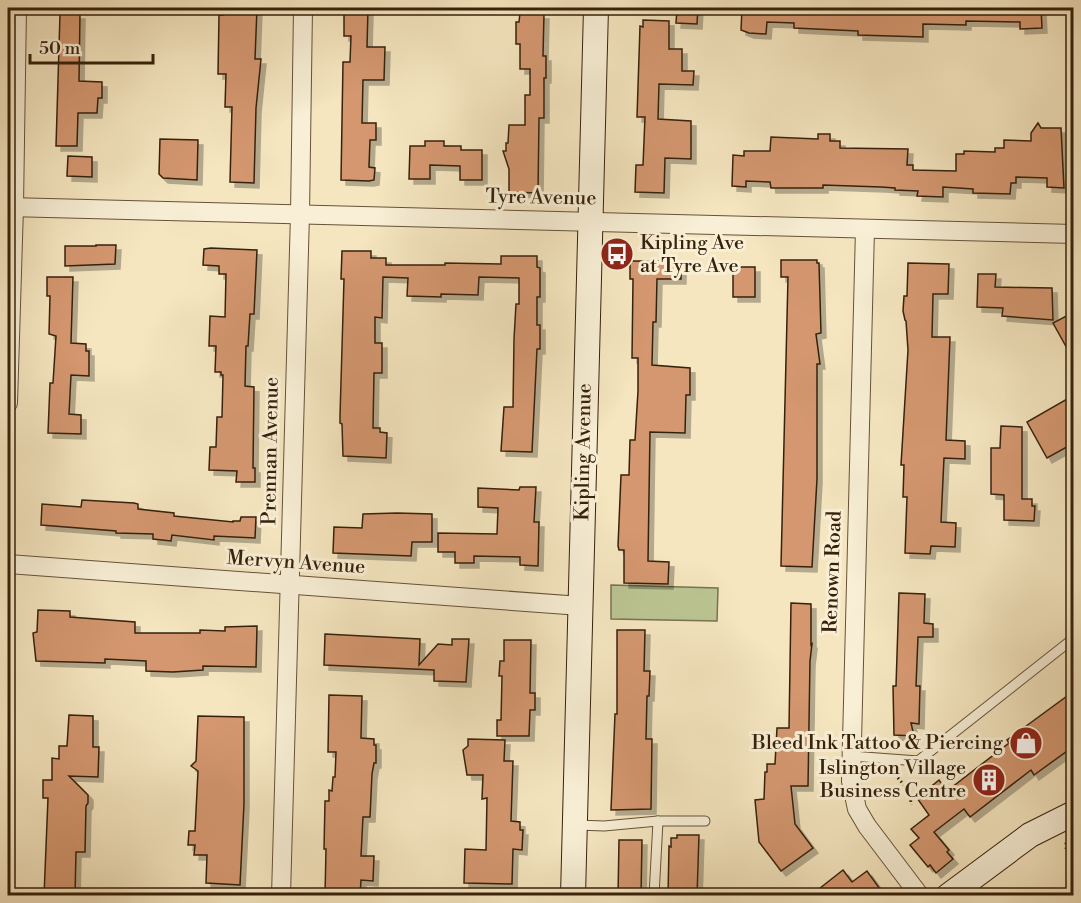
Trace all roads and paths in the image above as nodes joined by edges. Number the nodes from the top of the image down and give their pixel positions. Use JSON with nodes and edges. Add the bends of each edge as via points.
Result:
{"nodes":[{"id":1,"x":17,"y":8,"type":"edge"},
{"id":2,"x":303,"y":8,"type":"edge"},
{"id":3,"x":596,"y":8,"type":"edge"},
{"id":4,"x":11,"y":207,"type":"edge"},
{"id":5,"x":300,"y":214,"type":"junction"},
{"id":6,"x":590,"y":222,"type":"junction"},
{"id":7,"x":865,"y":229,"type":"junction"},
{"id":8,"x":1074,"y":234,"type":"edge"},
{"id":9,"x":8,"y":403,"type":"edge"},
{"id":10,"x":8,"y":564,"type":"edge"},
{"id":11,"x":290,"y":585,"type":"junction"},
{"id":12,"x":581,"y":606,"type":"junction"},
{"id":13,"x":1074,"y":638,"type":"edge"},
{"id":14,"x":851,"y":756,"type":"junction"},
{"id":15,"x":892,"y":759,"type":"junction"},
{"id":16,"x":911,"y":805,"type":"dead end"},
{"id":17,"x":658,"y":821,"type":"junction"},
{"id":18,"x":705,"y":821,"type":"dead end"},
{"id":19,"x":1072,"y":822,"type":"edge"},
{"id":20,"x":574,"y":825,"type":"junction"},
{"id":21,"x":1074,"y":862,"type":"edge"},
{"id":22,"x":574,"y":889,"type":"edge"},
{"id":23,"x":281,"y":896,"type":"edge"},
{"id":24,"x":654,"y":896,"type":"edge"},
{"id":25,"x":920,"y":896,"type":"edge"},
{"id":26,"x":948,"y":896,"type":"edge"}],
"edges":[{"from":1,"to":4,"type":"street"},
{"from":2,"to":5,"type":"street","name":"Prennan Avenue"},
{"from":3,"to":6,"type":"main road","name":"Kipling Avenue"},
{"from":4,"to":5,"type":"street","name":"Tyre Avenue"},
{"from":4,"to":9,"type":"street"},
{"from":5,"to":6,"type":"street","name":"Tyre Avenue"},
{"from":5,"to":11,"type":"street","name":"Prennan Avenue"},
{"from":6,"to":7,"type":"street","name":"Tyre Avenue"},
{"from":6,"to":12,"type":"main road","name":"Kipling Avenue"},
{"from":7,"to":8,"type":"street","name":"Tyre Avenue"},
{"from":7,"to":14,"type":"street","name":"Renown Road"},
{"from":10,"to":11,"type":"street","name":"Mervyn Avenue"},
{"from":11,"to":12,"type":"street","name":"Mervyn Avenue"},
{"from":11,"to":23,"type":"street","name":"Prennan Avenue"},
{"from":12,"to":20,"type":"main road","name":"Kipling Avenue"},
{"from":13,"to":15,"type":"lane","via":[[918,761]]},
{"from":14,"to":15,"type":"lane"},
{"from":14,"to":25,"type":"street","name":"Renown Road","via":[[857,808]]},
{"from":15,"to":16,"type":"path","via":[[891,770],[910,792]]},
{"from":17,"to":18,"type":"lane"},
{"from":17,"to":20,"type":"lane"},
{"from":17,"to":24,"type":"lane"},
{"from":19,"to":21,"type":"path","via":[[1065,846]]},
{"from":19,"to":26,"type":"main road","via":[[1030,835]]},
{"from":20,"to":22,"type":"main road","name":"Kipling Avenue"}]}
